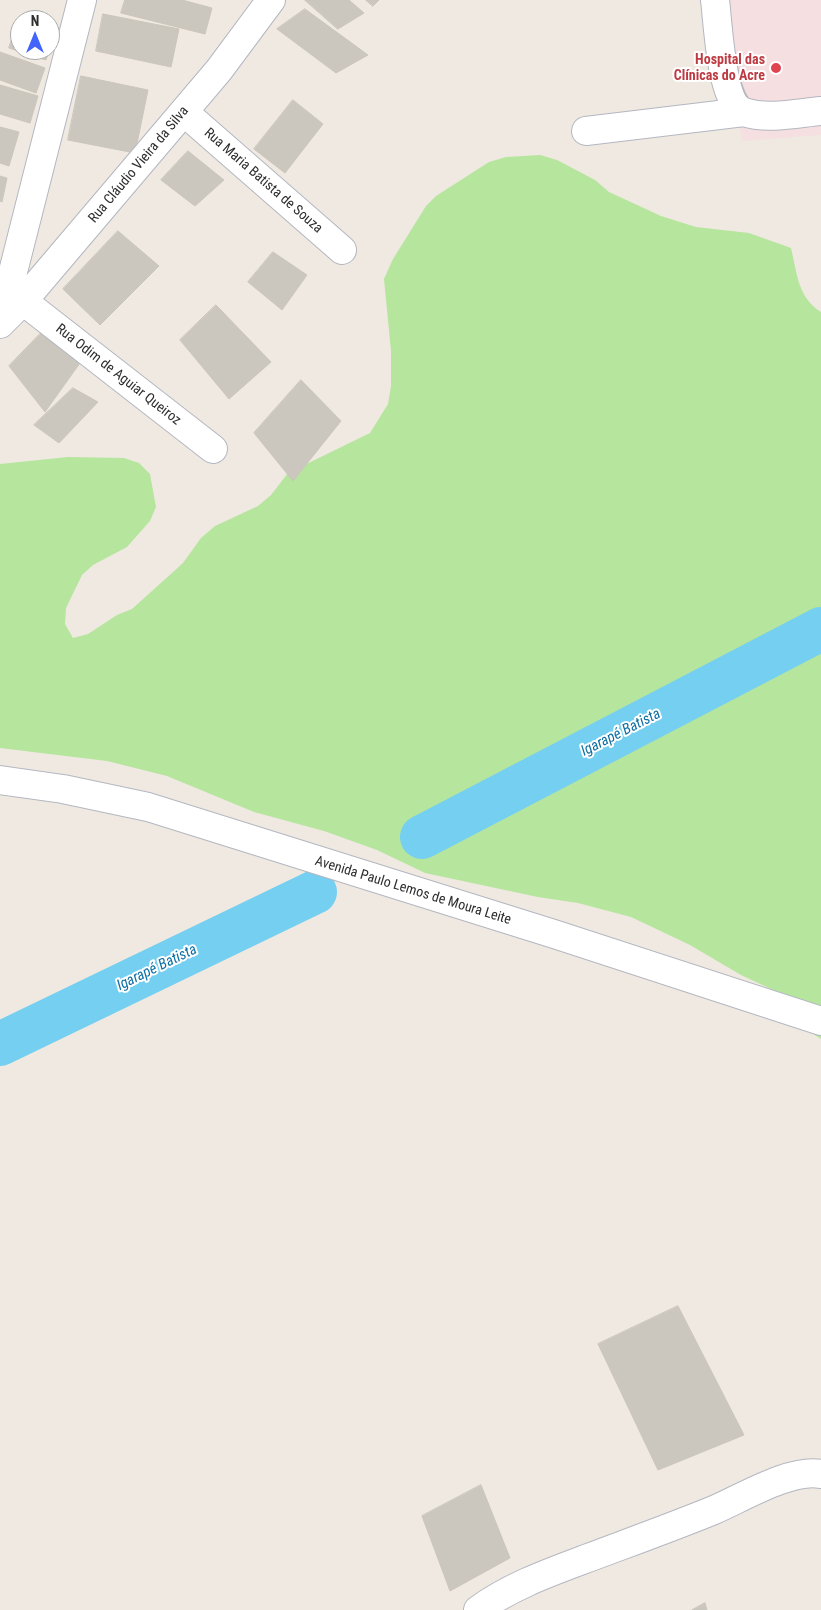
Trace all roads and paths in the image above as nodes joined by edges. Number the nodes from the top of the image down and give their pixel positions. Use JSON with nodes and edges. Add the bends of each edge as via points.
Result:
{"nodes":[{"id":1,"x":82,"y":0,"type":"edge"},
{"id":2,"x":271,"y":0,"type":"edge"},
{"id":3,"x":715,"y":0,"type":"edge"},
{"id":4,"x":821,"y":111,"type":"edge"},
{"id":5,"x":184,"y":112,"type":"junction"},
{"id":6,"x":744,"y":112,"type":"junction"},
{"id":7,"x":586,"y":130,"type":"dead end"},
{"id":8,"x":342,"y":250,"type":"dead end"},
{"id":9,"x":23,"y":301,"type":"junction"},
{"id":10,"x":0,"y":323,"type":"edge"},
{"id":11,"x":213,"y":449,"type":"dead end"},
{"id":12,"x":0,"y":780,"type":"edge"},
{"id":13,"x":821,"y":1022,"type":"edge"},
{"id":14,"x":820,"y":1472,"type":"edge"},
{"id":15,"x":511,"y":1601,"type":"edge"},
{"id":16,"x":478,"y":1610,"type":"edge"}],
"edges":[{"from":1,"to":10,"type":"street"},
{"from":2,"to":5,"type":"street","name":"Rua Cláudio Vieira da Silva"},
{"from":3,"to":6,"type":"street","via":[[730,96],[736,107]]},
{"from":4,"to":6,"type":"street"},
{"from":5,"to":8,"type":"street","name":"Rua Maria Batista de Souza"},
{"from":5,"to":9,"type":"street","name":"Rua Cláudio Vieira da Silva"},
{"from":6,"to":7,"type":"street"},
{"from":9,"to":10,"type":"street","name":"Rua Cláudio Vieira da Silva"},
{"from":9,"to":11,"type":"street","name":"Rua Odim de Aguiar Queiroz"},
{"from":12,"to":13,"type":"street","name":"Avenida Paulo Lemos de Moura Leite","via":[[148,807],[554,934]]},
{"from":14,"to":15,"type":"street","via":[[762,1487],[716,1509],[534,1578]]},
{"from":15,"to":16,"type":"street"}]}
